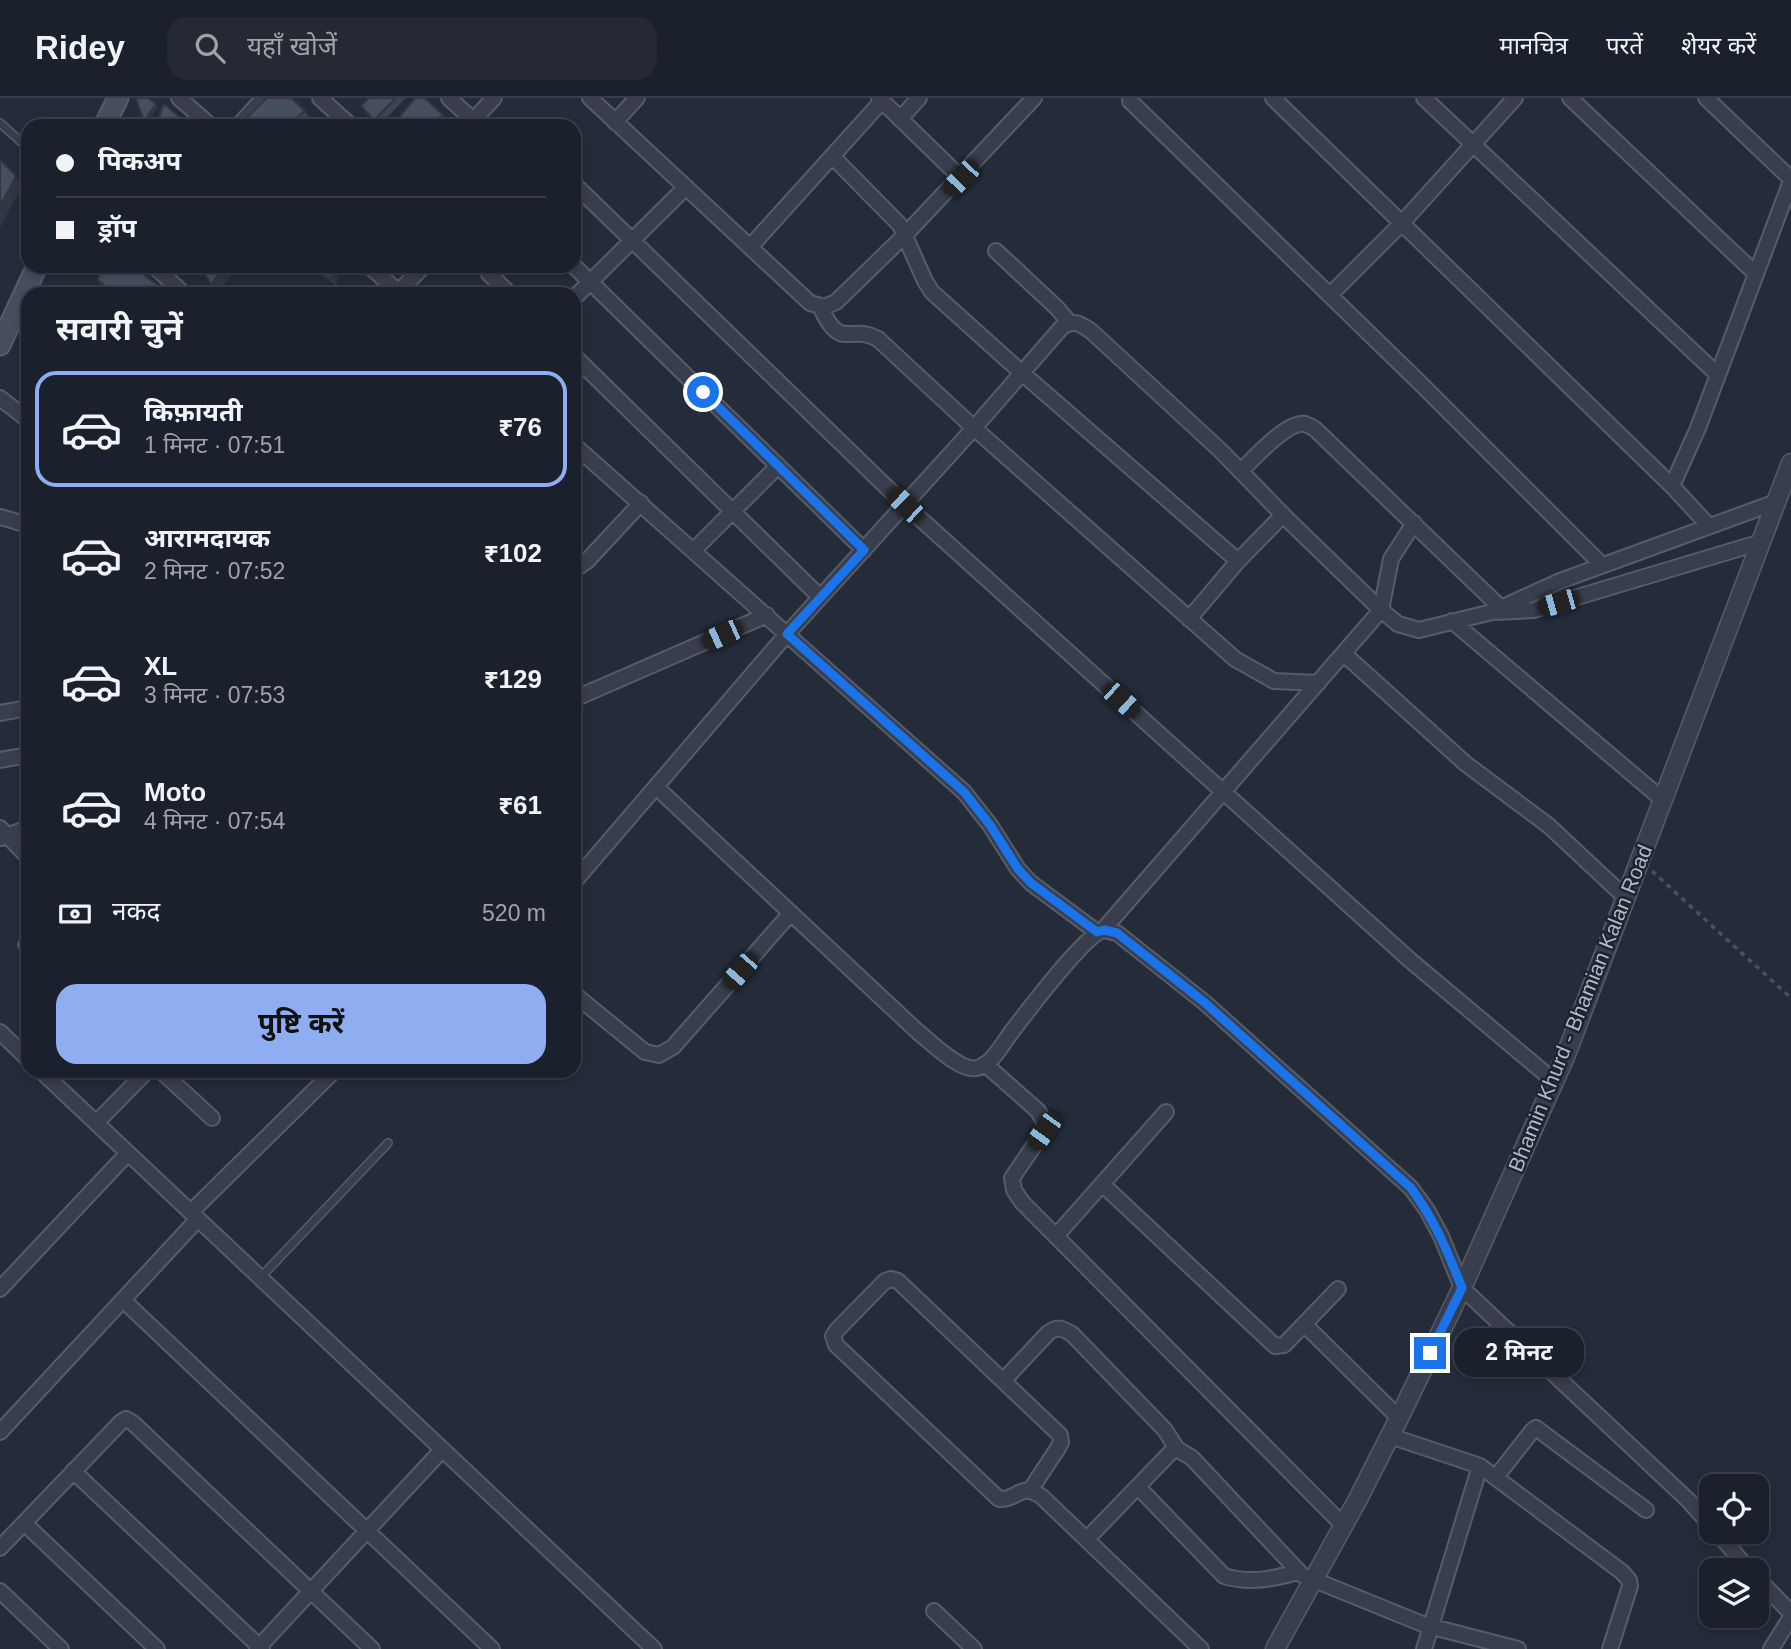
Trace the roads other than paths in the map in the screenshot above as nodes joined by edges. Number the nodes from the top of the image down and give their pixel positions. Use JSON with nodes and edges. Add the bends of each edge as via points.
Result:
{"nodes":[{"id":1,"x":118,"y":98,"type":"edge"},
{"id":2,"x":179,"y":98,"type":"edge"},
{"id":3,"x":264,"y":98,"type":"edge"},
{"id":4,"x":320,"y":98,"type":"edge"},
{"id":5,"x":449,"y":98,"type":"edge"},
{"id":6,"x":494,"y":98,"type":"edge"},
{"id":7,"x":590,"y":98,"type":"edge"},
{"id":8,"x":637,"y":98,"type":"edge"},
{"id":9,"x":919,"y":98,"type":"edge"},
{"id":10,"x":1034,"y":98,"type":"edge"},
{"id":11,"x":1273,"y":98,"type":"edge"},
{"id":12,"x":1424,"y":98,"type":"edge"},
{"id":13,"x":1515,"y":98,"type":"edge"},
{"id":14,"x":1570,"y":98,"type":"edge"},
{"id":15,"x":1706,"y":98,"type":"edge"},
{"id":16,"x":880,"y":100,"type":"edge"},
{"id":17,"x":1130,"y":101,"type":"dead end"},
{"id":18,"x":108,"y":119,"type":"edge"},
{"id":19,"x":203,"y":119,"type":"edge"},
{"id":20,"x":244,"y":119,"type":"edge"},
{"id":21,"x":343,"y":119,"type":"edge"},
{"id":22,"x":467,"y":119,"type":"edge"},
{"id":23,"x":474,"y":119,"type":"edge"},
{"id":24,"x":900,"y":119,"type":"junction"},
{"id":25,"x":615,"y":122,"type":"junction"},
{"id":26,"x":0,"y":123,"type":"edge"},
{"id":27,"x":21,"y":142,"type":"edge"},
{"id":28,"x":1472,"y":145,"type":"junction"},
{"id":29,"x":832,"y":156,"type":"junction"},
{"id":30,"x":961,"y":178,"type":"junction"},
{"id":31,"x":1791,"y":180,"type":"edge"},
{"id":32,"x":686,"y":187,"type":"junction"},
{"id":33,"x":581,"y":191,"type":"edge"},
{"id":34,"x":1401,"y":224,"type":"junction"},
{"id":35,"x":905,"y":236,"type":"junction"},
{"id":36,"x":632,"y":240,"type":"junction"},
{"id":37,"x":750,"y":247,"type":"junction"},
{"id":38,"x":996,"y":251,"type":"dead end"},
{"id":39,"x":162,"y":273,"type":"edge"},
{"id":40,"x":377,"y":273,"type":"edge"},
{"id":41,"x":418,"y":273,"type":"edge"},
{"id":42,"x":581,"y":273,"type":"edge"},
{"id":43,"x":489,"y":274,"type":"dead end"},
{"id":44,"x":1756,"y":274,"type":"junction"},
{"id":45,"x":590,"y":282,"type":"junction"},
{"id":46,"x":176,"y":287,"type":"edge"},
{"id":47,"x":393,"y":287,"type":"edge"},
{"id":48,"x":405,"y":287,"type":"edge"},
{"id":49,"x":503,"y":287,"type":"edge"},
{"id":50,"x":581,"y":291,"type":"edge"},
{"id":51,"x":1330,"y":295,"type":"junction"},
{"id":52,"x":21,"y":300,"type":"edge"},
{"id":53,"x":820,"y":306,"type":"junction"},
{"id":54,"x":1069,"y":322,"type":"junction"},
{"id":55,"x":0,"y":345,"type":"edge"},
{"id":56,"x":581,"y":363,"type":"edge"},
{"id":57,"x":1021,"y":373,"type":"junction"},
{"id":58,"x":1718,"y":375,"type":"junction"},
{"id":59,"x":0,"y":398,"type":"edge"},
{"id":60,"x":21,"y":414,"type":"edge"},
{"id":61,"x":974,"y":428,"type":"junction"},
{"id":62,"x":581,"y":451,"type":"edge"},
{"id":63,"x":1791,"y":463,"type":"edge"},
{"id":64,"x":778,"y":466,"type":"junction"},
{"id":65,"x":1241,"y":471,"type":"junction"},
{"id":66,"x":1672,"y":486,"type":"junction"},
{"id":67,"x":1776,"y":502,"type":"junction"},
{"id":68,"x":641,"y":503,"type":"junction"},
{"id":69,"x":905,"y":505,"type":"junction"},
{"id":70,"x":733,"y":512,"type":"junction"},
{"id":71,"x":1283,"y":515,"type":"junction"},
{"id":72,"x":0,"y":517,"type":"edge"},
{"id":73,"x":21,"y":523,"type":"edge"},
{"id":74,"x":1414,"y":523,"type":"junction"},
{"id":75,"x":1709,"y":526,"type":"junction"},
{"id":76,"x":1761,"y":542,"type":"junction"},
{"id":77,"x":694,"y":550,"type":"junction"},
{"id":78,"x":864,"y":550,"type":"junction"},
{"id":79,"x":1238,"y":561,"type":"junction"},
{"id":80,"x":581,"y":565,"type":"edge"},
{"id":81,"x":1602,"y":565,"type":"junction"},
{"id":82,"x":820,"y":597,"type":"junction"},
{"id":83,"x":1381,"y":610,"type":"junction"},
{"id":84,"x":1496,"y":610,"type":"junction"},
{"id":85,"x":767,"y":615,"type":"junction"},
{"id":86,"x":1189,"y":619,"type":"junction"},
{"id":87,"x":1452,"y":621,"type":"junction"},
{"id":88,"x":787,"y":634,"type":"junction"},
{"id":89,"x":1345,"y":654,"type":"junction"},
{"id":90,"x":1318,"y":684,"type":"junction"},
{"id":91,"x":581,"y":696,"type":"edge"},
{"id":92,"x":21,"y":709,"type":"edge"},
{"id":93,"x":0,"y":713,"type":"edge"},
{"id":94,"x":21,"y":756,"type":"edge"},
{"id":95,"x":0,"y":760,"type":"edge"},
{"id":96,"x":656,"y":787,"type":"junction"},
{"id":97,"x":1224,"y":793,"type":"junction"},
{"id":98,"x":1663,"y":800,"type":"junction"},
{"id":99,"x":21,"y":830,"type":"edge"},
{"id":100,"x":2,"y":834,"type":"edge"},
{"id":101,"x":21,"y":852,"type":"edge"},
{"id":102,"x":581,"y":874,"type":"edge"},
{"id":103,"x":1626,"y":898,"type":"junction"},
{"id":104,"x":790,"y":914,"type":"junction"},
{"id":105,"x":1100,"y":931,"type":"junction"},
{"id":106,"x":581,"y":1000,"type":"edge"},
{"id":107,"x":0,"y":1032,"type":"edge"},
{"id":108,"x":21,"y":1052,"type":"edge"},
{"id":109,"x":985,"y":1063,"type":"junction"},
{"id":110,"x":48,"y":1078,"type":"edge"},
{"id":111,"x":140,"y":1078,"type":"edge"},
{"id":112,"x":169,"y":1078,"type":"edge"},
{"id":113,"x":327,"y":1078,"type":"edge"},
{"id":114,"x":1553,"y":1082,"type":"junction"},
{"id":115,"x":1166,"y":1112,"type":"dead end"},
{"id":116,"x":212,"y":1118,"type":"dead end"},
{"id":117,"x":96,"y":1123,"type":"junction"},
{"id":118,"x":388,"y":1143,"type":"dead end"},
{"id":119,"x":128,"y":1153,"type":"junction"},
{"id":120,"x":1102,"y":1184,"type":"junction"},
{"id":121,"x":195,"y":1216,"type":"junction"},
{"id":122,"x":1056,"y":1236,"type":"junction"},
{"id":123,"x":260,"y":1278,"type":"junction"},
{"id":124,"x":1462,"y":1288,"type":"junction"},
{"id":125,"x":0,"y":1289,"type":"edge"},
{"id":126,"x":1338,"y":1289,"type":"dead end"},
{"id":127,"x":123,"y":1300,"type":"junction"},
{"id":128,"x":1304,"y":1324,"type":"junction"},
{"id":129,"x":1003,"y":1381,"type":"junction"},
{"id":130,"x":1399,"y":1418,"type":"junction"},
{"id":131,"x":0,"y":1432,"type":"edge"},
{"id":132,"x":1390,"y":1436,"type":"junction"},
{"id":133,"x":1177,"y":1449,"type":"junction"},
{"id":134,"x":442,"y":1450,"type":"junction"},
{"id":135,"x":1480,"y":1466,"type":"junction"},
{"id":136,"x":73,"y":1471,"type":"junction"},
{"id":137,"x":1496,"y":1477,"type":"junction"},
{"id":138,"x":1138,"y":1487,"type":"junction"},
{"id":139,"x":1031,"y":1489,"type":"junction"},
{"id":140,"x":1646,"y":1510,"type":"dead end"},
{"id":141,"x":1699,"y":1512,"type":"edge"},
{"id":142,"x":24,"y":1523,"type":"junction"},
{"id":143,"x":1343,"y":1525,"type":"junction"},
{"id":144,"x":368,"y":1530,"type":"junction"},
{"id":145,"x":1087,"y":1539,"type":"junction"},
{"id":146,"x":1727,"y":1544,"type":"edge"},
{"id":147,"x":0,"y":1548,"type":"edge"},
{"id":148,"x":1739,"y":1558,"type":"edge"},
{"id":149,"x":1306,"y":1576,"type":"junction"},
{"id":150,"x":0,"y":1591,"type":"edge"},
{"id":151,"x":1769,"y":1591,"type":"edge"},
{"id":152,"x":310,"y":1592,"type":"junction"},
{"id":153,"x":934,"y":1611,"type":"dead end"},
{"id":154,"x":1791,"y":1615,"type":"edge"},
{"id":155,"x":1432,"y":1627,"type":"junction"},
{"id":156,"x":259,"y":1648,"type":"edge"},
{"id":157,"x":61,"y":1649,"type":"edge"},
{"id":158,"x":157,"y":1649,"type":"edge"},
{"id":159,"x":372,"y":1649,"type":"edge"},
{"id":160,"x":492,"y":1649,"type":"edge"},
{"id":161,"x":654,"y":1649,"type":"edge"},
{"id":162,"x":974,"y":1649,"type":"edge"},
{"id":163,"x":1201,"y":1649,"type":"edge"},
{"id":164,"x":1275,"y":1649,"type":"edge"},
{"id":165,"x":1424,"y":1649,"type":"edge"},
{"id":166,"x":1518,"y":1649,"type":"edge"},
{"id":167,"x":1610,"y":1649,"type":"edge"},
{"id":168,"x":1771,"y":1649,"type":"edge"}],
"edges":[{"from":1,"to":18,"type":"main road"},
{"from":2,"to":19,"type":"street"},
{"from":3,"to":20,"type":"street"},
{"from":4,"to":21,"type":"street"},
{"from":5,"to":22,"type":"street"},
{"from":6,"to":23,"type":"street"},
{"from":7,"to":25,"type":"street"},
{"from":8,"to":25,"type":"street"},
{"from":9,"to":24,"type":"street"},
{"from":10,"to":30,"type":"street"},
{"from":11,"to":34,"type":"street"},
{"from":12,"to":28,"type":"street"},
{"from":13,"to":28,"type":"street"},
{"from":14,"to":44,"type":"street"},
{"from":15,"to":31,"type":"street"},
{"from":16,"to":24,"type":"street"},
{"from":16,"to":29,"type":"street"},
{"from":17,"to":51,"type":"street"},
{"from":24,"to":30,"type":"street"},
{"from":25,"to":32,"type":"street"},
{"from":26,"to":27,"type":"lane"},
{"from":28,"to":34,"type":"street"},
{"from":28,"to":58,"type":"street"},
{"from":29,"to":35,"type":"street","via":[[885,208]]},
{"from":29,"to":37,"type":"street"},
{"from":30,"to":35,"type":"street"},
{"from":31,"to":44,"type":"street"},
{"from":32,"to":36,"type":"street"},
{"from":32,"to":37,"type":"street"},
{"from":33,"to":36,"type":"street"},
{"from":34,"to":51,"type":"street"},
{"from":34,"to":66,"type":"street"},
{"from":35,"to":53,"type":"street","via":[[836,302]]},
{"from":35,"to":57,"type":"street","via":[[932,292]]},
{"from":36,"to":45,"type":"street"},
{"from":36,"to":69,"type":"street"},
{"from":37,"to":53,"type":"street","via":[[810,303]]},
{"from":38,"to":54,"type":"street"},
{"from":39,"to":46,"type":"street"},
{"from":40,"to":47,"type":"street"},
{"from":41,"to":48,"type":"street"},
{"from":42,"to":45,"type":"street"},
{"from":43,"to":49,"type":"street"},
{"from":44,"to":58,"type":"street"},
{"from":45,"to":50,"type":"street"},
{"from":45,"to":64,"type":"street"},
{"from":51,"to":81,"type":"street"},
{"from":52,"to":55,"type":"main road"},
{"from":53,"to":61,"type":"street","via":[[843,335],[878,339]]},
{"from":54,"to":57,"type":"street"},
{"from":54,"to":65,"type":"street","via":[[1091,331]]},
{"from":56,"to":70,"type":"street"},
{"from":57,"to":61,"type":"street"},
{"from":57,"to":79,"type":"street"},
{"from":58,"to":66,"type":"street"},
{"from":59,"to":60,"type":"street"},
{"from":61,"to":69,"type":"street"},
{"from":61,"to":86,"type":"street"},
{"from":62,"to":68,"type":"street"},
{"from":63,"to":67,"type":"street","name":"Bhamin Khurd - Bhamian Kalan Road"},
{"from":64,"to":70,"type":"street"},
{"from":64,"to":78,"type":"street"},
{"from":65,"to":71,"type":"street"},
{"from":65,"to":74,"type":"street","via":[[1281,434],[1303,424],[1315,429]]},
{"from":66,"to":75,"type":"street"},
{"from":67,"to":75,"type":"street"},
{"from":67,"to":76,"type":"street","name":"Bhamin Khurd - Bhamian Kalan Road"},
{"from":68,"to":77,"type":"street"},
{"from":68,"to":80,"type":"street"},
{"from":69,"to":78,"type":"street"},
{"from":69,"to":97,"type":"street"},
{"from":70,"to":77,"type":"street"},
{"from":70,"to":82,"type":"street"},
{"from":71,"to":79,"type":"street"},
{"from":71,"to":83,"type":"street"},
{"from":72,"to":73,"type":"street"},
{"from":74,"to":83,"type":"street","via":[[1391,559]]},
{"from":74,"to":84,"type":"street"},
{"from":75,"to":81,"type":"street"},
{"from":76,"to":84,"type":"street","via":[[1534,610]]},
{"from":76,"to":98,"type":"street","name":"Bhamin Khurd - Bhamian Kalan Road"},
{"from":77,"to":85,"type":"street"},
{"from":78,"to":82,"type":"street"},
{"from":79,"to":86,"type":"street"},
{"from":81,"to":84,"type":"street"},
{"from":82,"to":88,"type":"street"},
{"from":83,"to":87,"type":"street","via":[[1398,624],[1419,630]]},
{"from":83,"to":89,"type":"street"},
{"from":84,"to":87,"type":"street"},
{"from":85,"to":88,"type":"street"},
{"from":85,"to":91,"type":"street"},
{"from":86,"to":90,"type":"street","via":[[1235,659],[1274,681]]},
{"from":87,"to":98,"type":"street"},
{"from":88,"to":96,"type":"street"},
{"from":88,"to":105,"type":"street","via":[[964,792],[1031,883]]},
{"from":89,"to":90,"type":"street"},
{"from":89,"to":103,"type":"street","via":[[1475,771],[1549,826]]},
{"from":90,"to":97,"type":"street"},
{"from":92,"to":93,"type":"street"},
{"from":94,"to":95,"type":"street"},
{"from":96,"to":102,"type":"street"},
{"from":96,"to":104,"type":"street"},
{"from":97,"to":105,"type":"street"},
{"from":97,"to":114,"type":"street"},
{"from":98,"to":103,"type":"street","name":"Bhamin Khurd - Bhamian Kalan Road"},
{"from":99,"to":100,"type":"street"},
{"from":100,"to":101,"type":"street"},
{"from":103,"to":114,"type":"street","name":"Bhamin Khurd - Bhamian Kalan Road"},
{"from":104,"to":106,"type":"street","via":[[673,1047],[659,1055],[645,1052]]},
{"from":104,"to":109,"type":"street","via":[[946,1055],[965,1067]]},
{"from":105,"to":109,"type":"street","via":[[1089,938]]},
{"from":105,"to":124,"type":"street","via":[[1117,933],[1204,1002],[1411,1188],[1441,1236]]},
{"from":107,"to":108,"type":"street"},
{"from":109,"to":122,"type":"street","via":[[1044,1121],[1044,1131],[1012,1178],[1022,1202]]},
{"from":110,"to":117,"type":"street"},
{"from":111,"to":117,"type":"street"},
{"from":112,"to":116,"type":"street"},
{"from":113,"to":121,"type":"street"},
{"from":114,"to":124,"type":"street","name":"Bhamin Khurd - Bhamian Kalan Road"},
{"from":115,"to":120,"type":"street"},
{"from":117,"to":119,"type":"street"},
{"from":118,"to":123,"type":"lane"},
{"from":119,"to":121,"type":"street"},
{"from":119,"to":125,"type":"street"},
{"from":120,"to":122,"type":"street"},
{"from":120,"to":128,"type":"street","via":[[1275,1346],[1284,1345]]},
{"from":121,"to":123,"type":"street"},
{"from":121,"to":127,"type":"street"},
{"from":122,"to":143,"type":"street"},
{"from":123,"to":134,"type":"street"},
{"from":124,"to":130,"type":"street","name":"Bhamin Khurd - Bhamian Kalan Road"},
{"from":124,"to":141,"type":"street"},
{"from":126,"to":128,"type":"street"},
{"from":127,"to":131,"type":"street"},
{"from":127,"to":144,"type":"street"},
{"from":128,"to":130,"type":"street"},
{"from":129,"to":133,"type":"street","via":[[1048,1333],[1062,1328],[1166,1430]]},
{"from":129,"to":139,"type":"street","via":[[1060,1436],[1058,1448]]},
{"from":129,"to":139,"type":"street","via":[[891,1279],[833,1336],[836,1345],[999,1499]]},
{"from":130,"to":132,"type":"street","name":"Bhamin Khurd - Bhamian Kalan Road"},
{"from":132,"to":135,"type":"street"},
{"from":132,"to":143,"type":"street","name":"Bhamin Khurd - Bhamian Kalan Road"},
{"from":133,"to":138,"type":"street"},
{"from":133,"to":149,"type":"street","via":[[1192,1458]]},
{"from":134,"to":144,"type":"street"},
{"from":134,"to":161,"type":"street"},
{"from":135,"to":137,"type":"street"},
{"from":135,"to":155,"type":"street"},
{"from":136,"to":142,"type":"street"},
{"from":136,"to":152,"type":"street","via":[[126,1419]]},
{"from":136,"to":156,"type":"street"},
{"from":137,"to":140,"type":"street","via":[[1536,1428]]},
{"from":137,"to":167,"type":"street","via":[[1629,1580]]},
{"from":138,"to":145,"type":"street"},
{"from":138,"to":149,"type":"street","via":[[1224,1576],[1239,1581]]},
{"from":139,"to":145,"type":"street"},
{"from":142,"to":147,"type":"street"},
{"from":142,"to":158,"type":"street"},
{"from":143,"to":149,"type":"street","name":"Bhamin Khurd - Bhamian Kalan Road"},
{"from":144,"to":152,"type":"street"},
{"from":144,"to":160,"type":"street"},
{"from":145,"to":163,"type":"street"},
{"from":146,"to":148,"type":"street"},
{"from":149,"to":155,"type":"street"},
{"from":149,"to":164,"type":"street","name":"Bhamin Khurd - Bhamian Kalan Road"},
{"from":150,"to":157,"type":"street"},
{"from":151,"to":154,"type":"street"},
{"from":152,"to":156,"type":"street"},
{"from":152,"to":159,"type":"street"},
{"from":153,"to":162,"type":"street"},
{"from":154,"to":168,"type":"street"},
{"from":155,"to":165,"type":"street"},
{"from":155,"to":166,"type":"street"}]}
